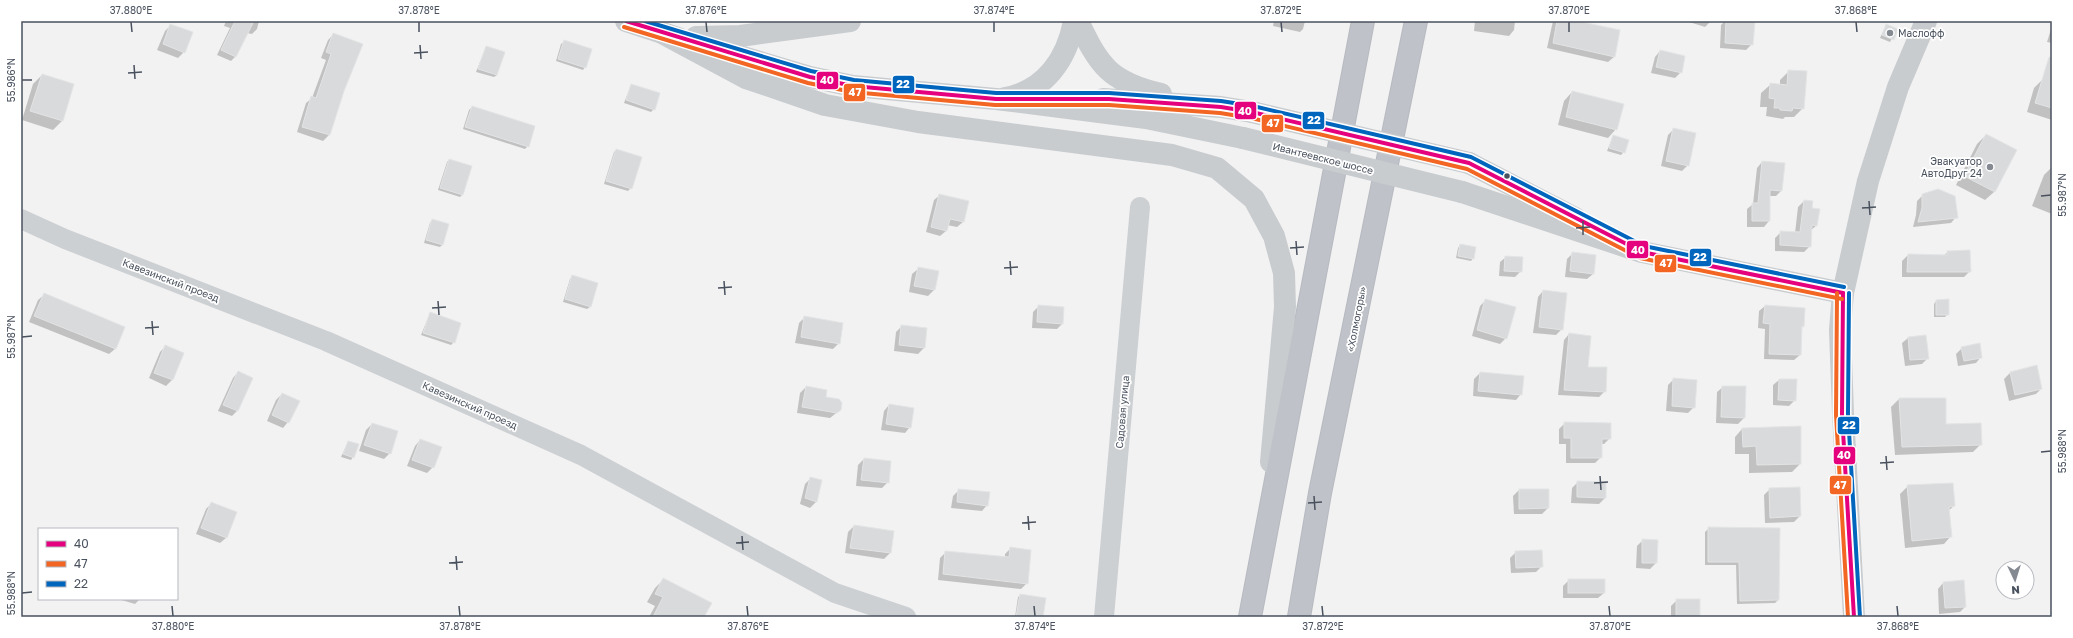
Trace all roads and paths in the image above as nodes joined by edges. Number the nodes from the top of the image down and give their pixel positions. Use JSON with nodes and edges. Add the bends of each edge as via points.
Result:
{"nodes":[{"id":1,"x":626,"y":21,"type":"edge"},
{"id":2,"x":850,"y":21,"type":"edge"},
{"id":3,"x":1074,"y":21,"type":"edge"},
{"id":4,"x":1078,"y":21,"type":"edge"},
{"id":5,"x":1364,"y":21,"type":"edge"},
{"id":6,"x":1416,"y":21,"type":"edge"},
{"id":7,"x":1926,"y":21,"type":"edge"},
{"id":8,"x":664,"y":34,"type":"junction"},
{"id":9,"x":996,"y":99,"type":"junction"},
{"id":10,"x":1220,"y":107,"type":"junction"},
{"id":11,"x":1140,"y":206,"type":"dead end"},
{"id":12,"x":21,"y":219,"type":"edge"},
{"id":13,"x":1642,"y":252,"type":"junction"},
{"id":14,"x":1843,"y":292,"type":"junction"},
{"id":15,"x":1263,"y":545,"type":"junction"},
{"id":16,"x":906,"y":617,"type":"edge"},
{"id":17,"x":1104,"y":617,"type":"edge"},
{"id":18,"x":1250,"y":617,"type":"edge"},
{"id":19,"x":1299,"y":617,"type":"edge"},
{"id":20,"x":1854,"y":617,"type":"edge"}],
"edges":[{"from":1,"to":8,"type":"main road","name":"Ивантеевское шоссе"},
{"from":2,"to":8,"type":"main road","via":[[740,36]]},
{"from":3,"to":9,"type":"main road","via":[[1066,51],[1043,82],[1026,92]]},
{"from":4,"to":10,"type":"main road","via":[[1093,53],[1116,77],[1148,91]]},
{"from":5,"to":15,"type":"highway"},
{"from":6,"to":19,"type":"highway","name":"«Холмогоры»","via":[[1320,493]]},
{"from":7,"to":14,"type":"main road","via":[[1898,86],[1868,181]]},
{"from":8,"to":9,"type":"main road","name":"Ивантеевское шоссе","via":[[853,86]]},
{"from":8,"to":15,"type":"main road","via":[[746,78],[825,105],[918,122],[1172,155],[1217,168],[1254,199],[1274,236],[1284,273],[1280,366]]},
{"from":9,"to":10,"type":"main road","name":"Ивантеевское шоссе","via":[[1109,99]]},
{"from":9,"to":13,"type":"main road","name":"Ивантеевское шоссе","bridge":true,"via":[[1146,118],[1243,138],[1462,192]]},
{"from":10,"to":13,"type":"main road","name":"Ивантеевское шоссе","bridge":true,"via":[[1252,112],[1469,164]]},
{"from":11,"to":17,"type":"street","name":"Садовая улица"},
{"from":12,"to":16,"type":"street","name":"Кавезинский проезд","via":[[65,239],[326,341],[574,452],[835,593]]},
{"from":13,"to":14,"type":"main road","name":"Ивантеевское шоссе"},
{"from":14,"to":20,"type":"main road","via":[[1840,330],[1842,406]]},
{"from":15,"to":18,"type":"highway"}]}
